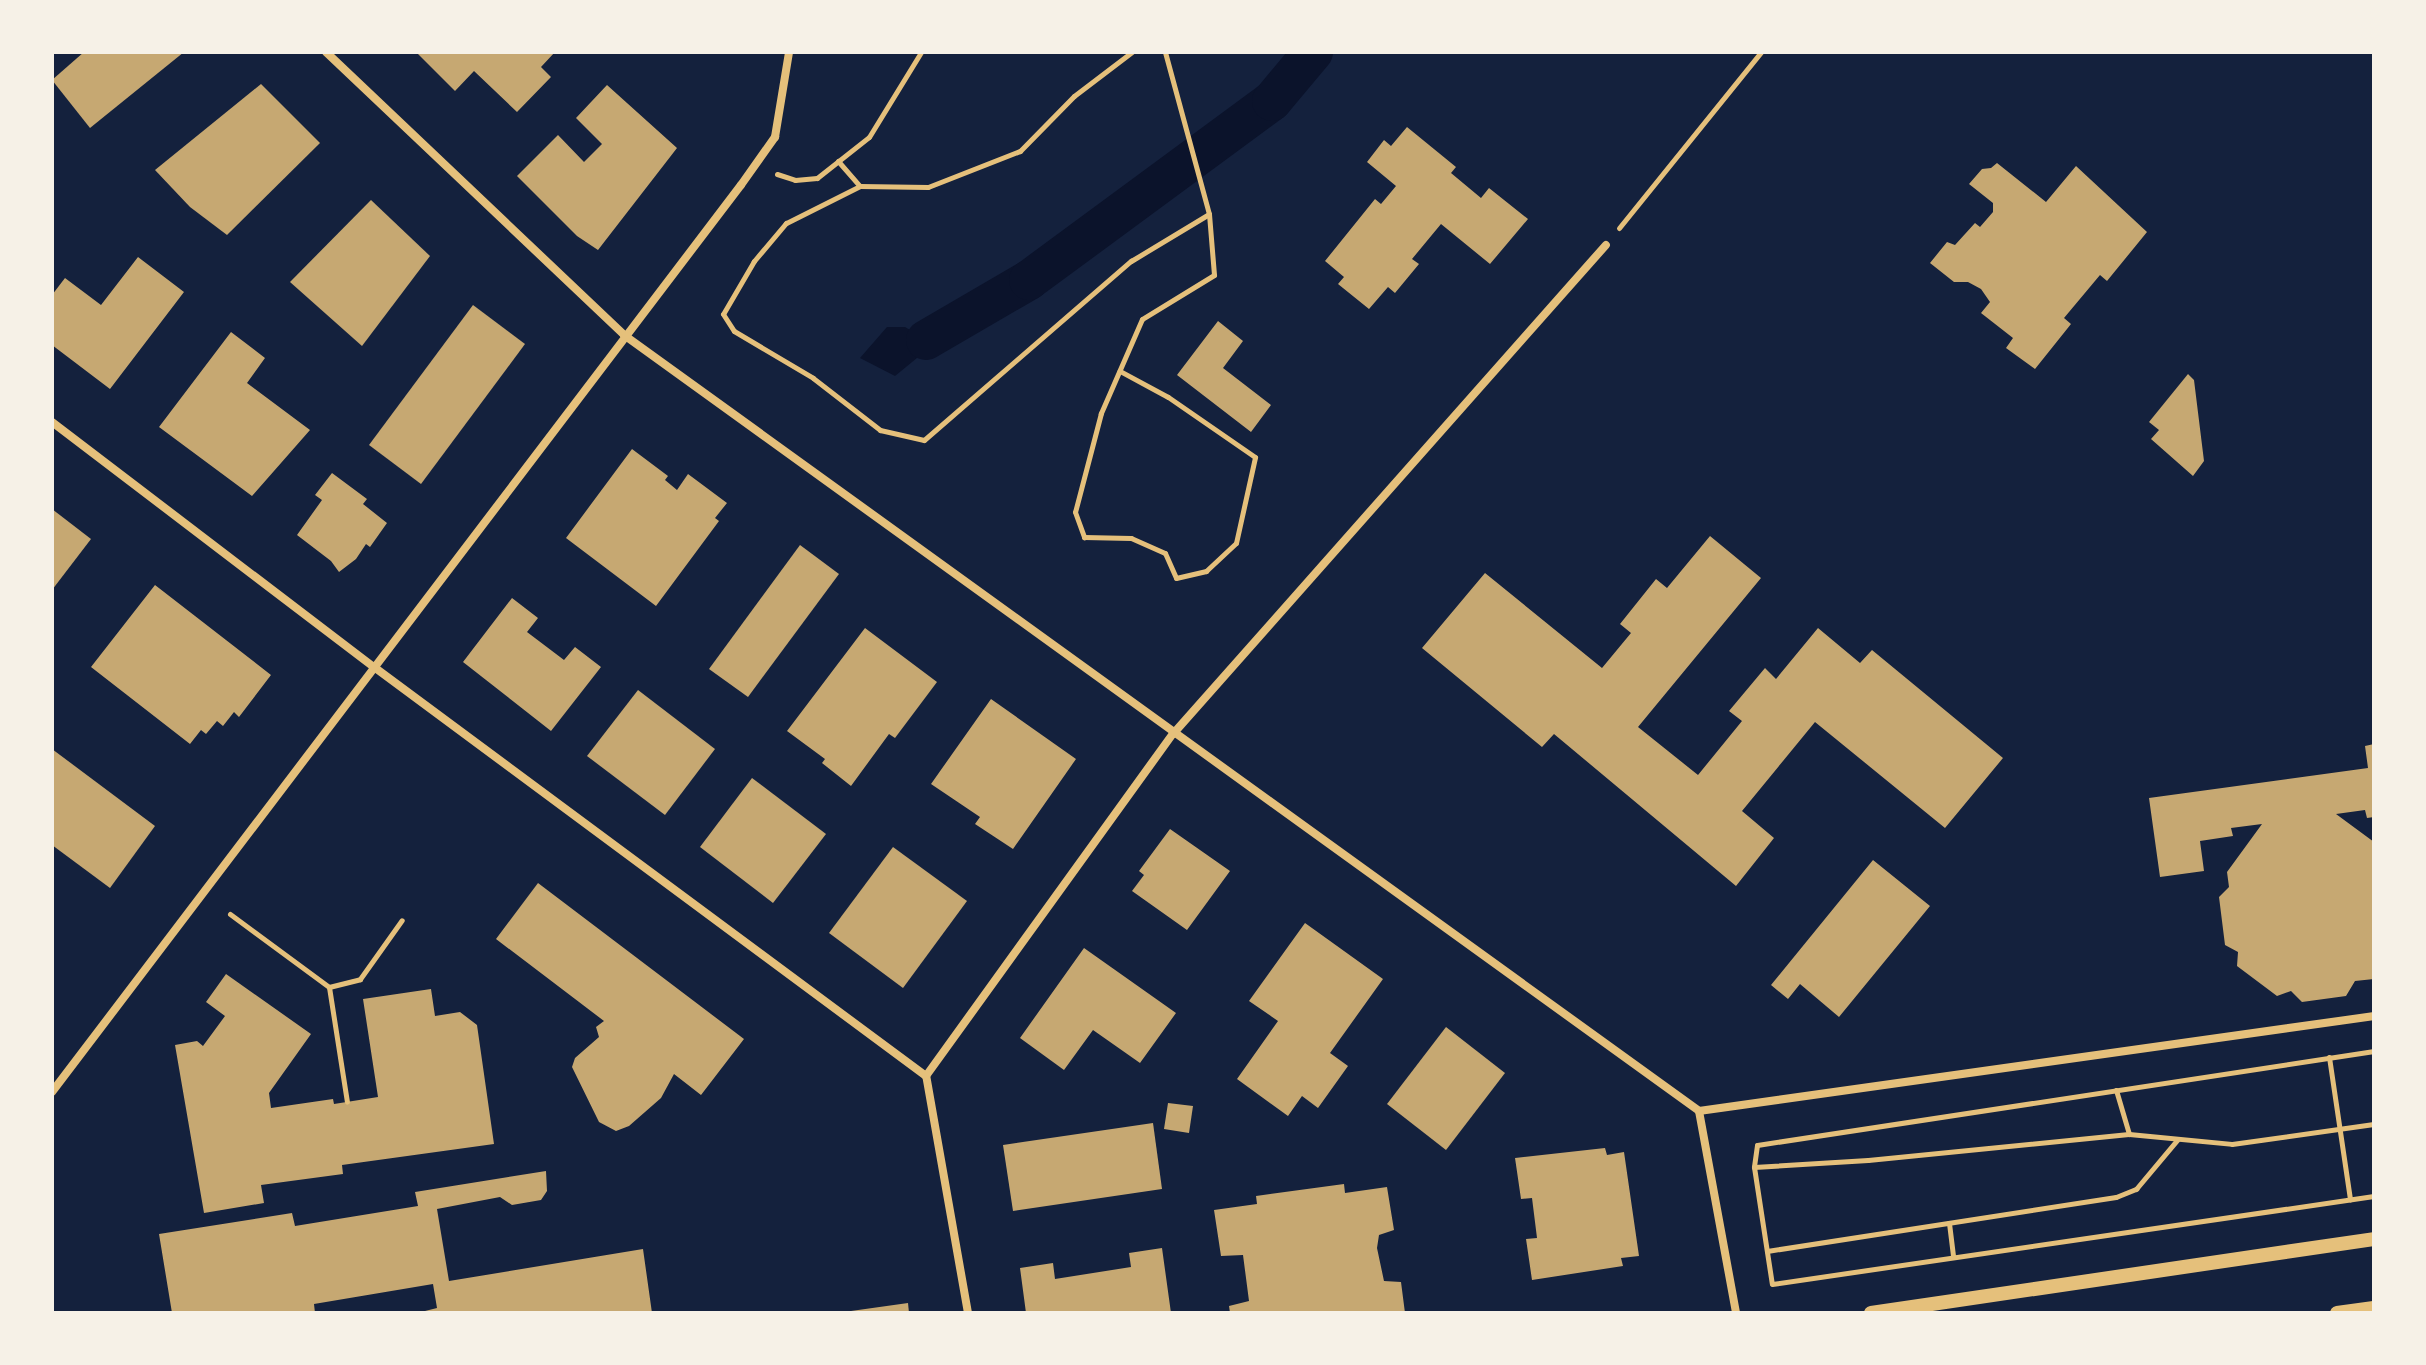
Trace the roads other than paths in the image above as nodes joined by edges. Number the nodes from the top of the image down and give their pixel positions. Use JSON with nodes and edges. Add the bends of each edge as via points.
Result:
{"nodes":[{"id":1,"x":326,"y":52,"type":"edge"},
{"id":2,"x":789,"y":52,"type":"edge"},
{"id":3,"x":1606,"y":245,"type":"road end"},
{"id":4,"x":624,"y":335,"type":"junction"},
{"id":5,"x":52,"y":422,"type":"edge"},
{"id":6,"x":374,"y":667,"type":"junction"},
{"id":7,"x":1173,"y":734,"type":"junction"},
{"id":8,"x":2374,"y":1016,"type":"edge"},
{"id":9,"x":926,"y":1076,"type":"junction"},
{"id":10,"x":52,"y":1092,"type":"edge"},
{"id":11,"x":1699,"y":1111,"type":"junction"},
{"id":12,"x":2374,"y":1239,"type":"edge"},
{"id":13,"x":2374,"y":1308,"type":"edge"},
{"id":14,"x":968,"y":1313,"type":"edge"},
{"id":15,"x":1736,"y":1313,"type":"edge"},
{"id":16,"x":1873,"y":1313,"type":"edge"},
{"id":17,"x":2337,"y":1313,"type":"edge"}],
"edges":[{"from":1,"to":4,"type":"street"},
{"from":2,"to":4,"type":"street","via":[[775,137]]},
{"from":3,"to":7,"type":"street"},
{"from":4,"to":6,"type":"street"},
{"from":4,"to":7,"type":"street"},
{"from":5,"to":6,"type":"street"},
{"from":6,"to":9,"type":"street"},
{"from":6,"to":10,"type":"street"},
{"from":7,"to":9,"type":"street"},
{"from":7,"to":11,"type":"street"},
{"from":8,"to":11,"type":"street"},
{"from":9,"to":14,"type":"street"},
{"from":11,"to":15,"type":"street"},
{"from":12,"to":16,"type":"street"},
{"from":13,"to":17,"type":"street"}]}
